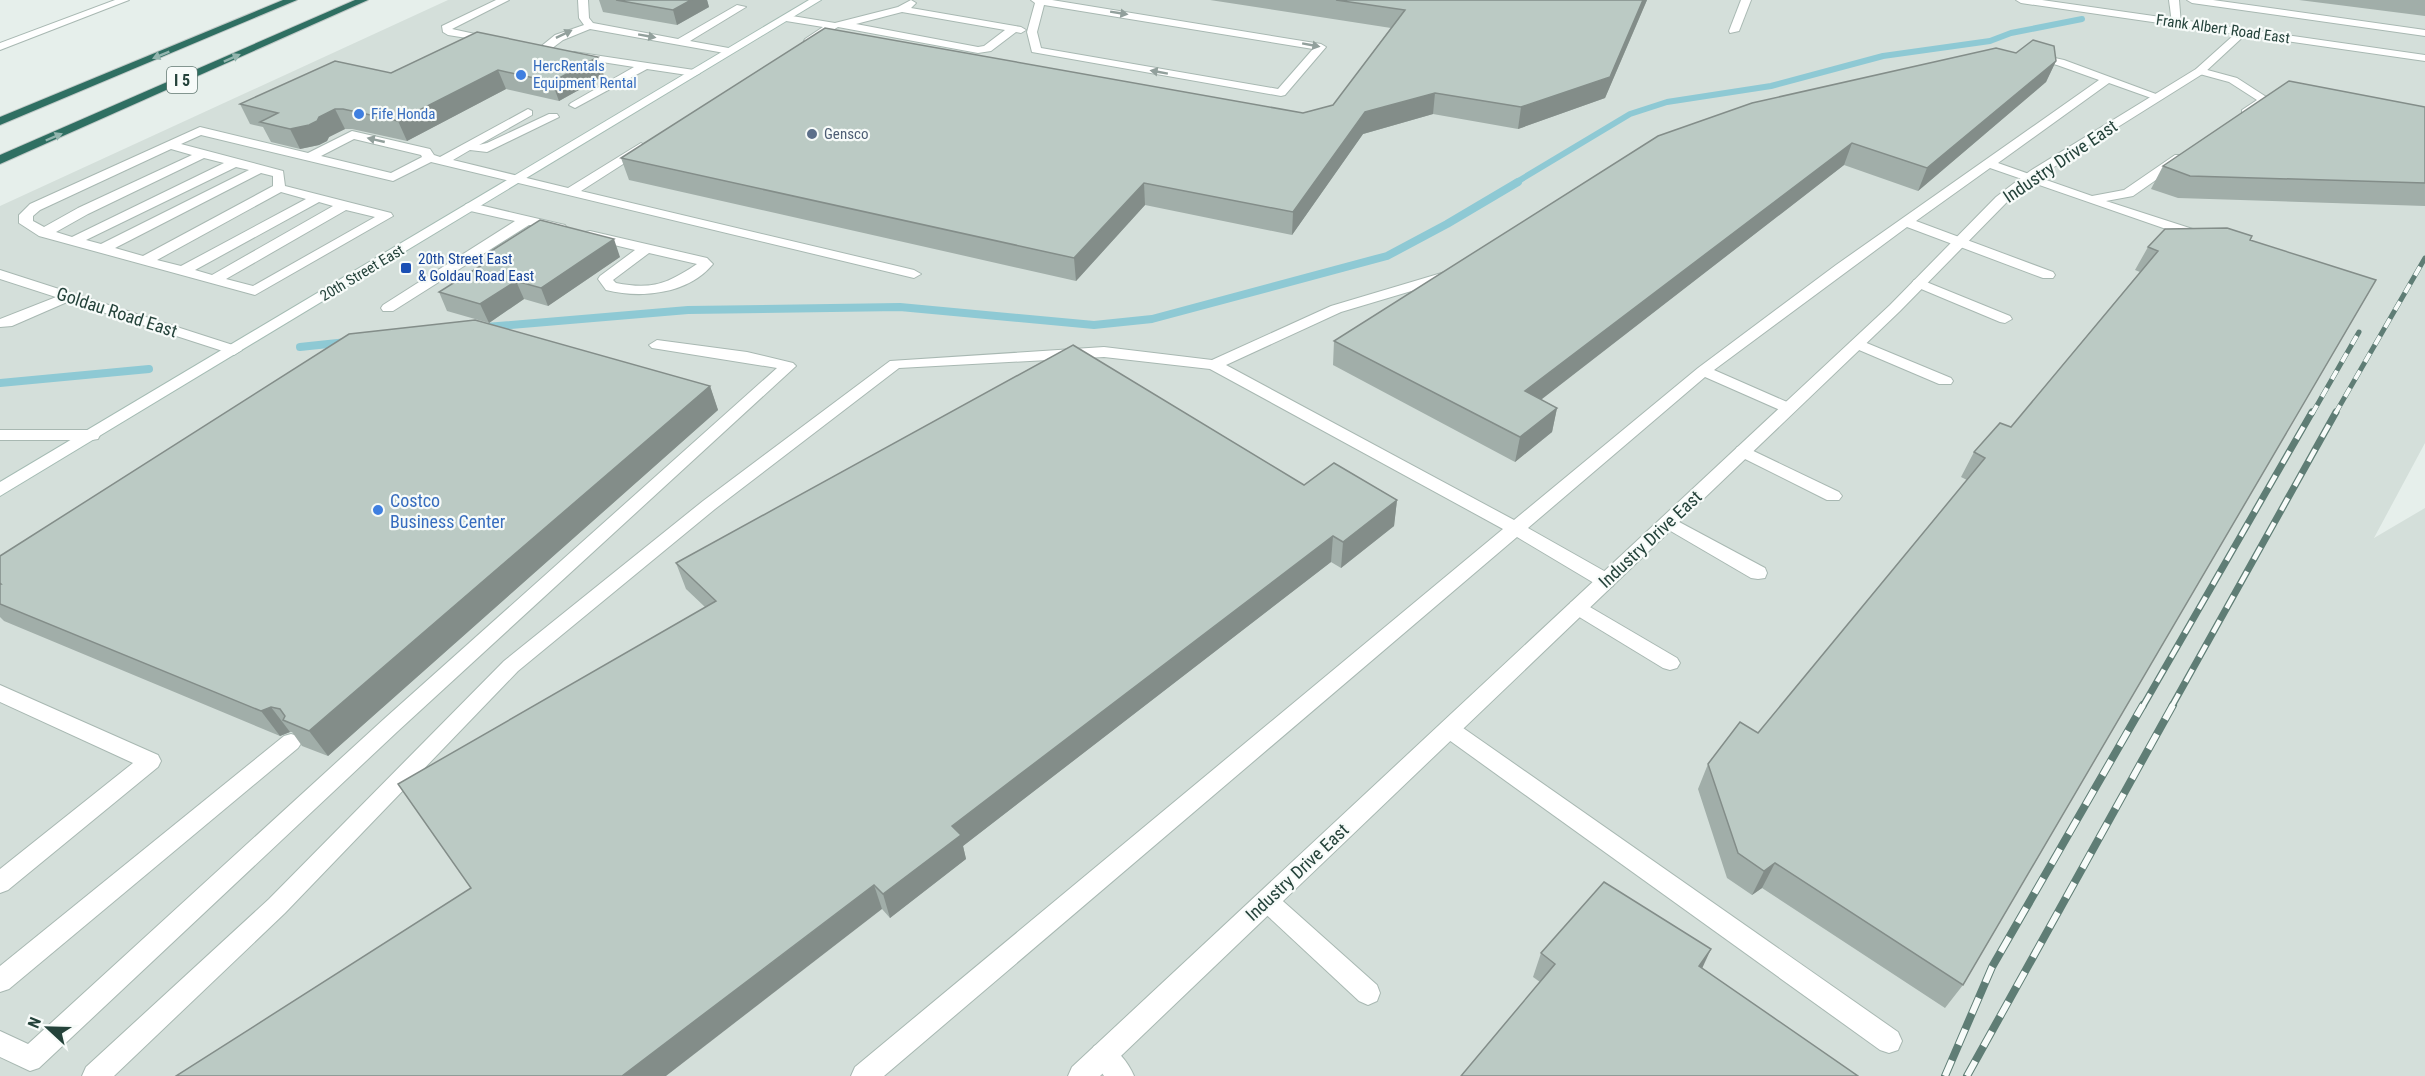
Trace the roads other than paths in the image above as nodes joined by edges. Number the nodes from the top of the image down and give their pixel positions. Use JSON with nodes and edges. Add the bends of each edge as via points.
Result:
{"nodes":[{"id":1,"x":124,"y":0,"type":"edge"},
{"id":2,"x":292,"y":0,"type":"edge"},
{"id":3,"x":363,"y":0,"type":"edge"},
{"id":4,"x":504,"y":0,"type":"edge"},
{"id":5,"x":583,"y":0,"type":"edge"},
{"id":6,"x":816,"y":0,"type":"edge"},
{"id":7,"x":915,"y":0,"type":"edge"},
{"id":8,"x":1038,"y":0,"type":"edge"},
{"id":9,"x":1746,"y":0,"type":"edge"},
{"id":10,"x":2021,"y":0,"type":"edge"},
{"id":11,"x":2174,"y":0,"type":"edge"},
{"id":12,"x":2192,"y":0,"type":"edge"},
{"id":13,"x":741,"y":8,"type":"dead end"},
{"id":14,"x":902,"y":9,"type":"junction"},
{"id":15,"x":786,"y":18,"type":"junction"},
{"id":16,"x":2176,"y":23,"type":"junction"},
{"id":17,"x":837,"y":25,"type":"junction"},
{"id":18,"x":590,"y":26,"type":"junction"},
{"id":19,"x":1014,"y":29,"type":"junction"},
{"id":20,"x":1734,"y":31,"type":"dead end"},
{"id":21,"x":1032,"y":32,"type":"junction"},
{"id":22,"x":2243,"y":32,"type":"junction"},
{"id":23,"x":2425,"y":33,"type":"edge"},
{"id":24,"x":501,"y":42,"type":"edge"},
{"id":25,"x":680,"y":42,"type":"junction"},
{"id":26,"x":803,"y":45,"type":"edge"},
{"id":27,"x":0,"y":47,"type":"edge"},
{"id":28,"x":730,"y":51,"type":"junction"},
{"id":29,"x":2024,"y":55,"type":"edge"},
{"id":30,"x":2425,"y":58,"type":"edge"},
{"id":31,"x":645,"y":66,"type":"junction"},
{"id":32,"x":2200,"y":71,"type":"junction"},
{"id":33,"x":694,"y":73,"type":"junction"},
{"id":34,"x":2106,"y":80,"type":"junction"},
{"id":35,"x":2158,"y":97,"type":"junction"},
{"id":36,"x":575,"y":105,"type":"dead end"},
{"id":37,"x":528,"y":113,"type":"dead end"},
{"id":38,"x":553,"y":117,"type":"dead end"},
{"id":39,"x":2236,"y":120,"type":"edge"},
{"id":40,"x":0,"y":121,"type":"edge"},
{"id":41,"x":651,"y":141,"type":"edge"},
{"id":42,"x":169,"y":145,"type":"junction"},
{"id":43,"x":468,"y":146,"type":"junction"},
{"id":44,"x":2187,"y":153,"type":"edge"},
{"id":45,"x":203,"y":154,"type":"junction"},
{"id":46,"x":310,"y":157,"type":"junction"},
{"id":47,"x":0,"y":160,"type":"edge"},
{"id":48,"x":435,"y":160,"type":"junction"},
{"id":49,"x":236,"y":162,"type":"junction"},
{"id":50,"x":1987,"y":163,"type":"junction"},
{"id":51,"x":260,"y":169,"type":"junction"},
{"id":52,"x":2029,"y":178,"type":"junction"},
{"id":53,"x":517,"y":180,"type":"junction"},
{"id":54,"x":279,"y":188,"type":"junction"},
{"id":55,"x":570,"y":192,"type":"junction"},
{"id":56,"x":317,"y":198,"type":"junction"},
{"id":57,"x":2090,"y":200,"type":"junction"},
{"id":58,"x":345,"y":205,"type":"junction"},
{"id":59,"x":471,"y":207,"type":"junction"},
{"id":60,"x":527,"y":220,"type":"junction"},
{"id":61,"x":1905,"y":222,"type":"junction"},
{"id":62,"x":44,"y":233,"type":"junction"},
{"id":63,"x":2209,"y":238,"type":"edge"},
{"id":64,"x":74,"y":241,"type":"junction"},
{"id":65,"x":1960,"y":242,"type":"junction"},
{"id":66,"x":646,"y":248,"type":"junction"},
{"id":67,"x":103,"y":249,"type":"junction"},
{"id":68,"x":144,"y":261,"type":"junction"},
{"id":69,"x":1462,"y":268,"type":"edge"},
{"id":70,"x":183,"y":271,"type":"junction"},
{"id":71,"x":0,"y":274,"type":"edge"},
{"id":72,"x":914,"y":274,"type":"dead end"},
{"id":73,"x":2048,"y":275,"type":"dead end"},
{"id":74,"x":213,"y":280,"type":"junction"},
{"id":75,"x":1918,"y":283,"type":"junction"},
{"id":76,"x":69,"y":296,"type":"junction"},
{"id":77,"x":388,"y":308,"type":"dead end"},
{"id":78,"x":2005,"y":319,"type":"dead end"},
{"id":79,"x":2,"y":324,"type":"edge"},
{"id":80,"x":1857,"y":344,"type":"junction"},
{"id":81,"x":657,"y":345,"type":"dead end"},
{"id":82,"x":234,"y":350,"type":"junction"},
{"id":83,"x":1214,"y":365,"type":"junction"},
{"id":84,"x":1703,"y":371,"type":"junction"},
{"id":85,"x":1945,"y":381,"type":"dead end"},
{"id":86,"x":1788,"y":408,"type":"junction"},
{"id":87,"x":0,"y":435,"type":"edge"},
{"id":88,"x":92,"y":435,"type":"junction"},
{"id":89,"x":1743,"y":451,"type":"junction"},
{"id":90,"x":0,"y":490,"type":"edge"},
{"id":91,"x":1833,"y":496,"type":"dead end"},
{"id":92,"x":1668,"y":522,"type":"junction"},
{"id":93,"x":1515,"y":528,"type":"junction"},
{"id":94,"x":1758,"y":573,"type":"dead end"},
{"id":95,"x":1606,"y":581,"type":"junction"},
{"id":96,"x":1578,"y":606,"type":"junction"},
{"id":97,"x":1670,"y":663,"type":"dead end"},
{"id":98,"x":0,"y":693,"type":"edge"},
{"id":99,"x":1449,"y":729,"type":"junction"},
{"id":100,"x":291,"y":742,"type":"edge"},
{"id":101,"x":0,"y":883,"type":"edge"},
{"id":102,"x":1267,"y":901,"type":"junction"},
{"id":103,"x":0,"y":981,"type":"edge"},
{"id":104,"x":1368,"y":993,"type":"dead end"},
{"id":105,"x":1889,"y":1041,"type":"dead end"},
{"id":106,"x":0,"y":1043,"type":"edge"},
{"id":107,"x":1103,"y":1055,"type":"junction"},
{"id":108,"x":95,"y":1076,"type":"edge"},
{"id":109,"x":864,"y":1076,"type":"edge"},
{"id":110,"x":1081,"y":1076,"type":"edge"},
{"id":111,"x":1121,"y":1076,"type":"edge"}],
"edges":[{"from":1,"to":27,"type":"street"},
{"from":2,"to":40,"type":"highway","number":"I 5","one_way":true},
{"from":47,"to":3,"type":"highway","number":"I 5","one_way":true},
{"from":4,"to":24,"type":"street","via":[[446,28],[448,32]]},
{"from":5,"to":18,"type":"street","via":[[584,18]]},
{"from":6,"to":15,"type":"street","name":"20th Street East"},
{"from":7,"to":14,"type":"street"},
{"from":8,"to":21,"type":"street"},
{"from":8,"to":21,"type":"street","one_way":true,"via":[[1321,47],[1281,93],[1036,50]]},
{"from":9,"to":20,"type":"street"},
{"from":10,"to":16,"type":"street","name":"Frank Albert Road East"},
{"from":11,"to":16,"type":"street"},
{"from":12,"to":23,"type":"street"},
{"from":13,"to":25,"type":"street"},
{"from":14,"to":17,"type":"street"},
{"from":14,"to":19,"type":"street"},
{"from":15,"to":17,"type":"street"},
{"from":15,"to":28,"type":"street","name":"20th Street East"},
{"from":16,"to":22,"type":"street","name":"Frank Albert Road East"},
{"from":17,"to":19,"type":"street","via":[[978,50],[987,49]]},
{"from":17,"to":26,"type":"street"},
{"from":18,"to":25,"type":"street","one_way":true},
{"from":31,"to":18,"type":"street","one_way":true,"via":[[549,51],[551,41]]},
{"from":19,"to":21,"type":"street"},
{"from":22,"to":30,"type":"street","name":"Frank Albert Road East"},
{"from":22,"to":32,"type":"street","name":"Industry Drive East"},
{"from":25,"to":28,"type":"street"},
{"from":28,"to":33,"type":"street","name":"20th Street East"},
{"from":29,"to":34,"type":"street","via":[[2060,62]]},
{"from":31,"to":33,"type":"street"},
{"from":31,"to":36,"type":"street"},
{"from":32,"to":35,"type":"street","name":"Industry Drive East"},
{"from":32,"to":39,"type":"street","via":[[2233,80],[2265,100]]},
{"from":33,"to":53,"type":"street","name":"20th Street East"},
{"from":34,"to":35,"type":"street"},
{"from":34,"to":50,"type":"street"},
{"from":35,"to":52,"type":"street","name":"Industry Drive East"},
{"from":37,"to":43,"type":"street"},
{"from":38,"to":43,"type":"street","via":[[491,147]]},
{"from":41,"to":55,"type":"street"},
{"from":42,"to":45,"type":"street"},
{"from":42,"to":46,"type":"street","via":[[200,131]]},
{"from":42,"to":62,"type":"street","via":[[35,207],[26,215],[26,223]]},
{"from":43,"to":48,"type":"street"},
{"from":44,"to":57,"type":"street","via":[[2128,193]]},
{"from":45,"to":49,"type":"street"},
{"from":45,"to":62,"type":"street"},
{"from":46,"to":48,"type":"street","via":[[393,177]]},
{"from":48,"to":46,"type":"street","one_way":true,"via":[[426,152],[352,135]]},
{"from":48,"to":53,"type":"street"},
{"from":49,"to":51,"type":"street"},
{"from":49,"to":64,"type":"street"},
{"from":50,"to":52,"type":"street"},
{"from":50,"to":61,"type":"street"},
{"from":51,"to":54,"type":"street","via":[[279,174]]},
{"from":51,"to":67,"type":"street"},
{"from":52,"to":57,"type":"street"},
{"from":52,"to":65,"type":"street","name":"Industry Drive East"},
{"from":53,"to":55,"type":"street"},
{"from":53,"to":59,"type":"street","name":"20th Street East"},
{"from":54,"to":56,"type":"street"},
{"from":54,"to":68,"type":"street"},
{"from":55,"to":72,"type":"street"},
{"from":56,"to":58,"type":"street"},
{"from":56,"to":70,"type":"street"},
{"from":57,"to":63,"type":"street"},
{"from":58,"to":74,"type":"street"},
{"from":58,"to":74,"type":"street","via":[[386,216],[255,291]]},
{"from":59,"to":60,"type":"street"},
{"from":59,"to":82,"type":"street","name":"20th Street East"},
{"from":60,"to":66,"type":"street"},
{"from":60,"to":77,"type":"street"},
{"from":61,"to":65,"type":"street"},
{"from":61,"to":84,"type":"street"},
{"from":62,"to":64,"type":"street"},
{"from":64,"to":67,"type":"street"},
{"from":65,"to":73,"type":"street"},
{"from":65,"to":75,"type":"street","name":"Industry Drive East"},
{"from":66,"to":66,"type":"street","via":[[702,261],[706,264],[675,285],[635,291],[611,288],[605,279]]},
{"from":67,"to":68,"type":"street"},
{"from":68,"to":70,"type":"street"},
{"from":69,"to":83,"type":"street","via":[[1452,275],[1336,309]]},
{"from":70,"to":74,"type":"street"},
{"from":71,"to":76,"type":"street","name":"Goldau Road East"},
{"from":75,"to":78,"type":"street"},
{"from":75,"to":80,"type":"street","name":"Industry Drive East"},
{"from":76,"to":79,"type":"street"},
{"from":76,"to":82,"type":"street","name":"Goldau Road East"},
{"from":80,"to":85,"type":"street"},
{"from":80,"to":86,"type":"street","name":"Industry Drive East"},
{"from":81,"to":106,"type":"street","via":[[788,366],[30,1059]]},
{"from":82,"to":88,"type":"street","name":"20th Street East"},
{"from":83,"to":93,"type":"street"},
{"from":83,"to":108,"type":"street","via":[[1104,352],[896,364],[709,505],[511,666],[277,906]]},
{"from":84,"to":86,"type":"street"},
{"from":84,"to":93,"type":"street"},
{"from":86,"to":89,"type":"street","name":"Industry Drive East"},
{"from":87,"to":88,"type":"street"},
{"from":88,"to":90,"type":"street","name":"20th Street East"},
{"from":89,"to":91,"type":"street"},
{"from":89,"to":92,"type":"street","name":"Industry Drive East"},
{"from":92,"to":94,"type":"street"},
{"from":92,"to":95,"type":"street","name":"Industry Drive East"},
{"from":93,"to":95,"type":"street"},
{"from":93,"to":109,"type":"street"},
{"from":95,"to":96,"type":"street","name":"Industry Drive East"},
{"from":96,"to":97,"type":"street"},
{"from":96,"to":99,"type":"street","name":"Industry Drive East"},
{"from":98,"to":101,"type":"street","via":[[150,761]]},
{"from":99,"to":102,"type":"street","name":"Industry Drive East"},
{"from":99,"to":105,"type":"street"},
{"from":100,"to":103,"type":"street"},
{"from":102,"to":104,"type":"street"},
{"from":102,"to":107,"type":"street","name":"Industry Drive East"},
{"from":107,"to":110,"type":"street","name":"Industry Drive East"},
{"from":107,"to":111,"type":"street"}]}
